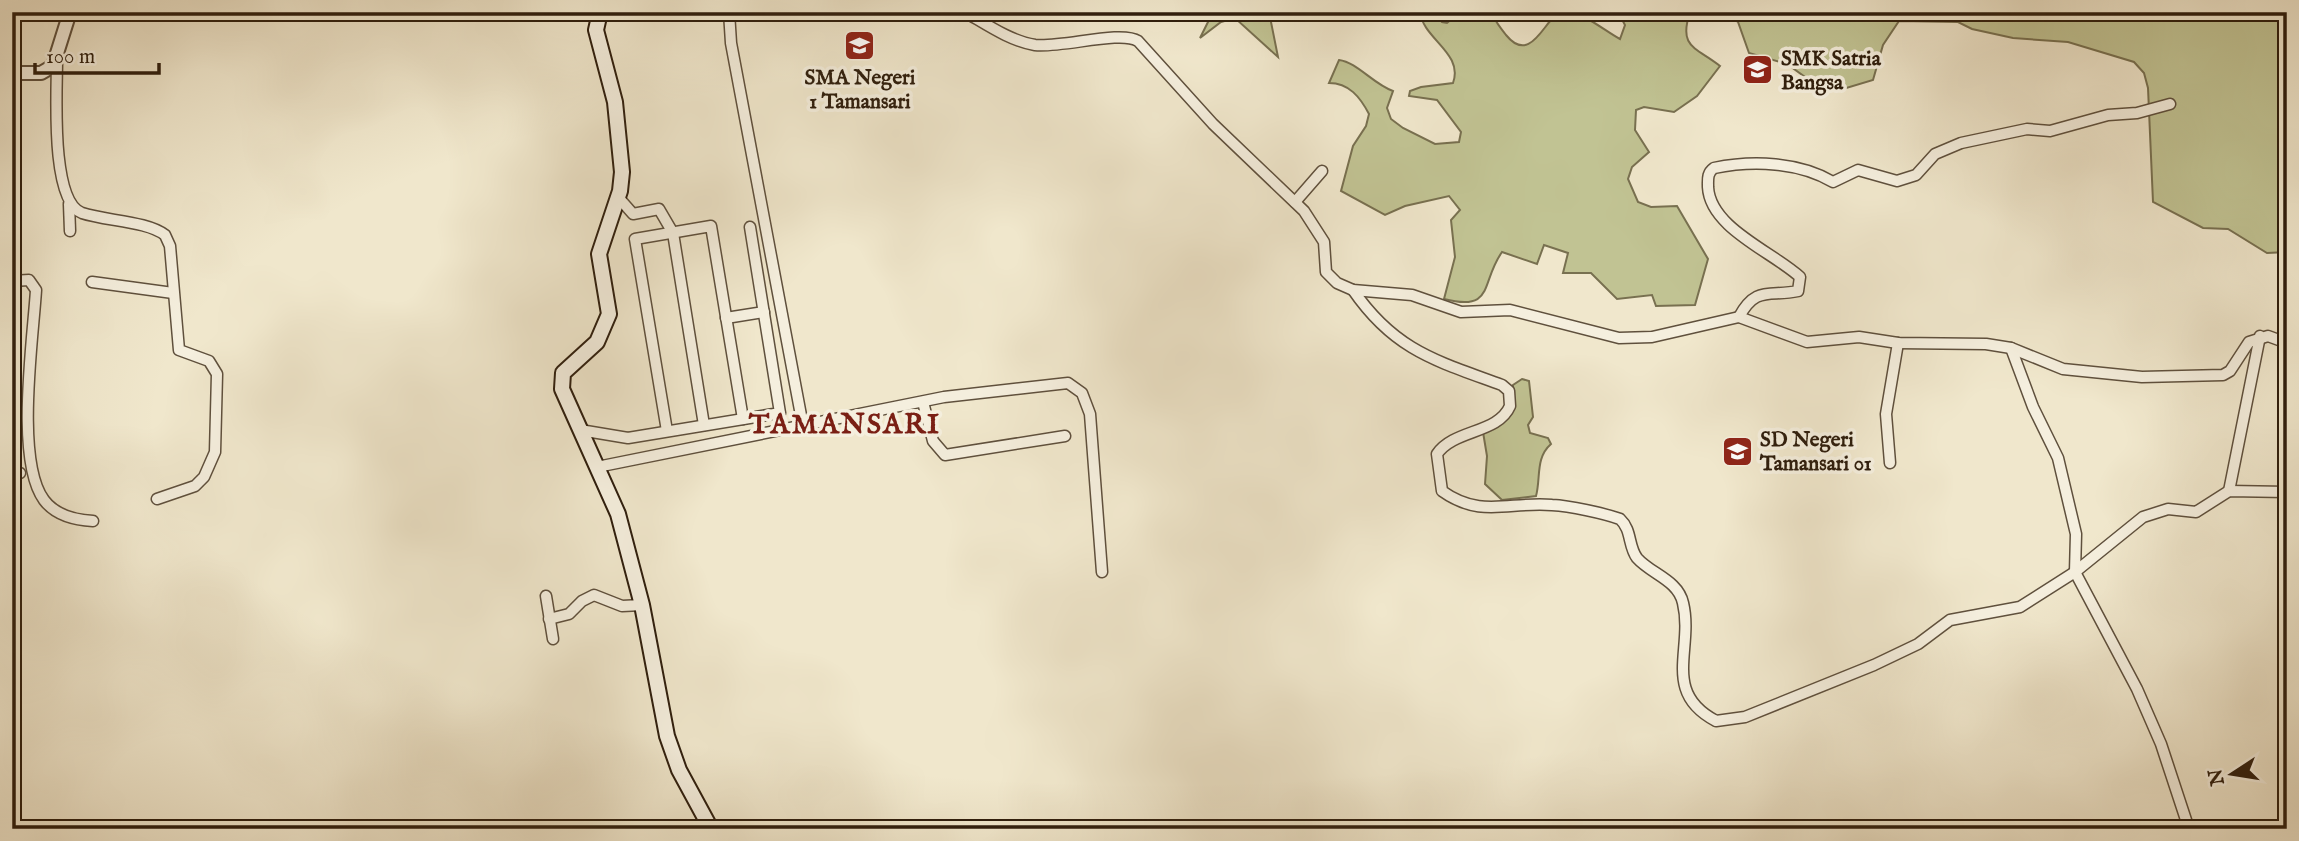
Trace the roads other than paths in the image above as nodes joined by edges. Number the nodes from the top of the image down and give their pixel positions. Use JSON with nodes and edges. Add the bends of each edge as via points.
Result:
{"nodes":[{"id":1,"x":70,"y":12,"type":"edge"},
{"id":2,"x":600,"y":12,"type":"edge"},
{"id":3,"x":729,"y":12,"type":"edge"},
{"id":4,"x":965,"y":12,"type":"edge"},
{"id":5,"x":57,"y":57,"type":"junction"},
{"id":6,"x":12,"y":73,"type":"edge"},
{"id":7,"x":2170,"y":104,"type":"dead end"},
{"id":8,"x":1322,"y":171,"type":"dead end"},
{"id":9,"x":618,"y":197,"type":"junction"},
{"id":10,"x":1295,"y":202,"type":"junction"},
{"id":11,"x":69,"y":204,"type":"junction"},
{"id":12,"x":750,"y":226,"type":"dead end"},
{"id":13,"x":70,"y":231,"type":"dead end"},
{"id":14,"x":673,"y":233,"type":"junction"},
{"id":15,"x":12,"y":281,"type":"edge"},
{"id":16,"x":92,"y":282,"type":"dead end"},
{"id":17,"x":1353,"y":290,"type":"junction"},
{"id":18,"x":173,"y":293,"type":"junction"},
{"id":19,"x":764,"y":312,"type":"junction"},
{"id":20,"x":1739,"y":317,"type":"junction"},
{"id":21,"x":726,"y":318,"type":"junction"},
{"id":22,"x":2260,"y":336,"type":"junction"},
{"id":23,"x":1898,"y":343,"type":"junction"},
{"id":24,"x":2287,"y":343,"type":"edge"},
{"id":25,"x":2011,"y":348,"type":"junction"},
{"id":26,"x":923,"y":402,"type":"junction"},
{"id":27,"x":743,"y":419,"type":"junction"},
{"id":28,"x":704,"y":425,"type":"junction"},
{"id":29,"x":803,"y":426,"type":"junction"},
{"id":30,"x":580,"y":430,"type":"junction"},
{"id":31,"x":667,"y":431,"type":"junction"},
{"id":32,"x":1065,"y":436,"type":"dead end"},
{"id":33,"x":1890,"y":463,"type":"dead end"},
{"id":34,"x":597,"y":467,"type":"junction"},
{"id":35,"x":2229,"y":491,"type":"junction"},
{"id":36,"x":2287,"y":492,"type":"edge"},
{"id":37,"x":157,"y":499,"type":"dead end"},
{"id":38,"x":93,"y":522,"type":"dead end"},
{"id":39,"x":1102,"y":572,"type":"dead end"},
{"id":40,"x":2075,"y":572,"type":"junction"},
{"id":41,"x":545,"y":596,"type":"dead end"},
{"id":42,"x":642,"y":605,"type":"junction"},
{"id":43,"x":549,"y":619,"type":"junction"},
{"id":44,"x":552,"y":639,"type":"dead end"},
{"id":45,"x":711,"y":829,"type":"edge"},
{"id":46,"x":2189,"y":829,"type":"edge"}],
"edges":[{"from":1,"to":5,"type":"street"},
{"from":2,"to":9,"type":"main road","via":[[596,34],[620,136]]},
{"from":3,"to":29,"type":"street"},
{"from":4,"to":10,"type":"street","via":[[1034,44],[1065,46],[1133,38],[1213,124]]},
{"from":5,"to":6,"type":"street","via":[[46,72]]},
{"from":5,"to":11,"type":"street","via":[[59,155]]},
{"from":7,"to":20,"type":"street","via":[[2050,131],[2027,129],[1961,143],[1935,154],[1916,175],[1897,181],[1858,170],[1833,182],[1799,168],[1741,163],[1714,168],[1708,179],[1712,206],[1734,230],[1800,277],[1798,291],[1765,292]]},
{"from":8,"to":10,"type":"street"},
{"from":9,"to":14,"type":"street","via":[[633,214],[659,209]]},
{"from":9,"to":30,"type":"main road","via":[[599,254],[608,295],[607,321],[597,342],[561,377]]},
{"from":10,"to":17,"type":"street","via":[[1321,233],[1329,277]]},
{"from":11,"to":13,"type":"street"},
{"from":11,"to":18,"type":"street","via":[[82,213],[165,235]]},
{"from":12,"to":19,"type":"street"},
{"from":14,"to":21,"type":"street","via":[[711,226]]},
{"from":14,"to":28,"type":"street"},
{"from":14,"to":31,"type":"street","via":[[635,239]]},
{"from":15,"to":38,"type":"street","via":[[29,280],[37,290],[28,408],[36,482],[55,511]]},
{"from":16,"to":18,"type":"street"},
{"from":17,"to":20,"type":"street","via":[[1412,295],[1461,312],[1510,310],[1619,338],[1651,337]]},
{"from":17,"to":40,"type":"street","via":[[1371,316],[1413,351],[1508,391],[1510,406],[1500,419],[1448,441],[1437,454],[1442,491],[1466,504],[1490,509],[1549,504],[1620,519],[1637,558],[1670,583],[1681,598],[1685,687],[1695,705],[1716,721],[1745,718],[1874,665],[1918,644],[1950,620],[2020,607]]},
{"from":18,"to":37,"type":"street","via":[[179,349],[209,361],[217,374],[215,452],[195,486]]},
{"from":19,"to":21,"type":"street"},
{"from":19,"to":27,"type":"street","via":[[780,413]]},
{"from":20,"to":23,"type":"street","via":[[1807,342],[1859,337]]},
{"from":21,"to":27,"type":"street"},
{"from":22,"to":24,"type":"street"},
{"from":22,"to":25,"type":"street","via":[[2244,347],[2230,371],[2221,375],[2153,378],[2087,373],[2063,369]]},
{"from":22,"to":35,"type":"street"},
{"from":23,"to":25,"type":"street"},
{"from":23,"to":33,"type":"street","via":[[1886,414]]},
{"from":25,"to":40,"type":"street","via":[[2058,458],[2076,534]]},
{"from":26,"to":29,"type":"street"},
{"from":26,"to":32,"type":"street","via":[[933,440],[945,455]]},
{"from":26,"to":39,"type":"street","via":[[1058,382],[1076,386],[1090,414]]},
{"from":27,"to":28,"type":"street"},
{"from":28,"to":31,"type":"street"},
{"from":29,"to":34,"type":"street"},
{"from":30,"to":31,"type":"street","via":[[613,438]]},
{"from":30,"to":34,"type":"main road"},
{"from":34,"to":42,"type":"main road","via":[[618,514]]},
{"from":35,"to":36,"type":"street"},
{"from":35,"to":40,"type":"street","via":[[2196,512],[2168,509],[2143,517]]},
{"from":40,"to":46,"type":"street","via":[[2137,689]]},
{"from":41,"to":43,"type":"street"},
{"from":42,"to":43,"type":"street","via":[[622,606],[594,595],[569,614]]},
{"from":42,"to":45,"type":"main road","via":[[671,750]]},
{"from":43,"to":44,"type":"street"}]}
